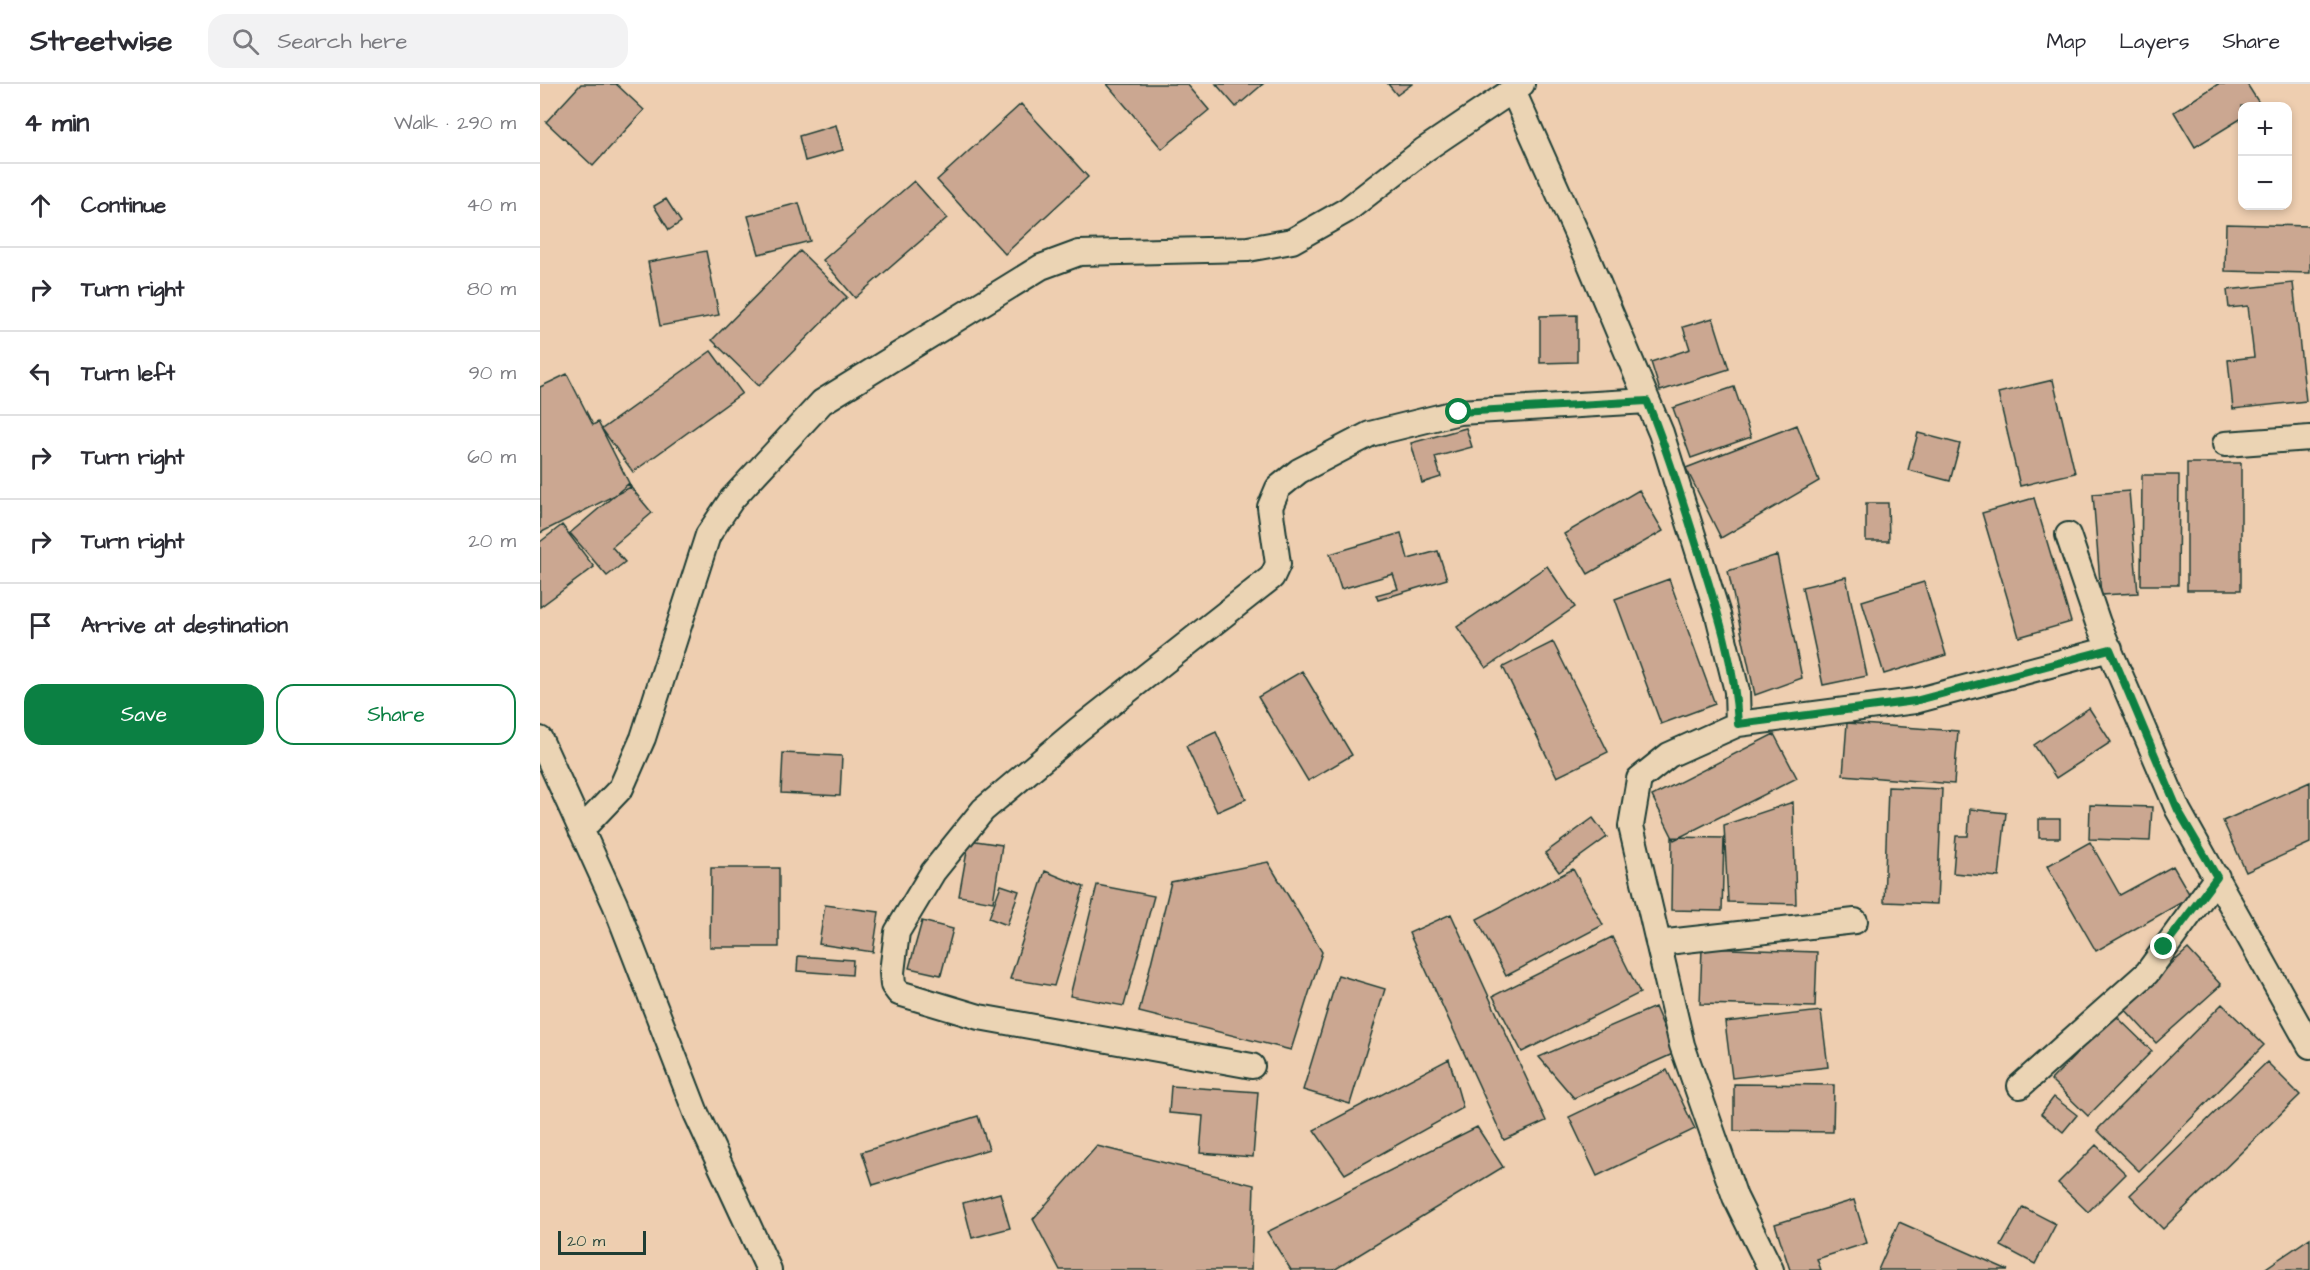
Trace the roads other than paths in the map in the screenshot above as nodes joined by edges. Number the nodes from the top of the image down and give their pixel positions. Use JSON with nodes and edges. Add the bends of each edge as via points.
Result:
{"nodes":[{"id":1,"x":1518,"y":88,"type":"edge"},
{"id":2,"x":1647,"y":401,"type":"junction"},
{"id":3,"x":2310,"y":438,"type":"edge"},
{"id":4,"x":2225,"y":444,"type":"dead end"},
{"id":5,"x":2068,"y":535,"type":"dead end"},
{"id":6,"x":2110,"y":649,"type":"junction"},
{"id":7,"x":1738,"y":724,"type":"junction"},
{"id":8,"x":540,"y":739,"type":"edge"},
{"id":9,"x":581,"y":830,"type":"junction"},
{"id":10,"x":2217,"y":877,"type":"junction"},
{"id":11,"x":1855,"y":921,"type":"dead end"},
{"id":12,"x":1658,"y":943,"type":"junction"},
{"id":13,"x":2310,"y":1046,"type":"edge"},
{"id":14,"x":1252,"y":1066,"type":"dead end"},
{"id":15,"x":2020,"y":1086,"type":"dead end"},
{"id":16,"x":769,"y":1270,"type":"edge"},
{"id":17,"x":1771,"y":1270,"type":"edge"}],
"edges":[{"from":1,"to":2,"type":"street"},
{"from":1,"to":9,"type":"street","via":[[1424,150],[1347,210],[1292,241],[1248,249],[1079,253],[1041,267],[822,402],[732,499],[708,536],[643,738],[621,788]]},
{"from":2,"to":7,"type":"street","via":[[1718,615],[1737,691]]},
{"from":2,"to":14,"type":"street","via":[[1459,412],[1370,434],[1299,471],[1278,488],[1270,507],[1278,564],[1272,577],[983,810],[933,872],[897,932],[892,972],[899,993],[979,1017]]},
{"from":3,"to":4,"type":"street"},
{"from":5,"to":6,"type":"street"},
{"from":6,"to":7,"type":"street","via":[[1915,701]]},
{"from":6,"to":10,"type":"street","via":[[2178,810]]},
{"from":7,"to":12,"type":"street","via":[[1669,755],[1639,779],[1631,826]]},
{"from":8,"to":9,"type":"street"},
{"from":9,"to":16,"type":"street","via":[[615,904],[696,1113]]},
{"from":10,"to":13,"type":"street"},
{"from":10,"to":15,"type":"street","via":[[2147,973]]},
{"from":11,"to":12,"type":"street"},
{"from":12,"to":17,"type":"street","via":[[1682,1045],[1735,1197]]}]}
